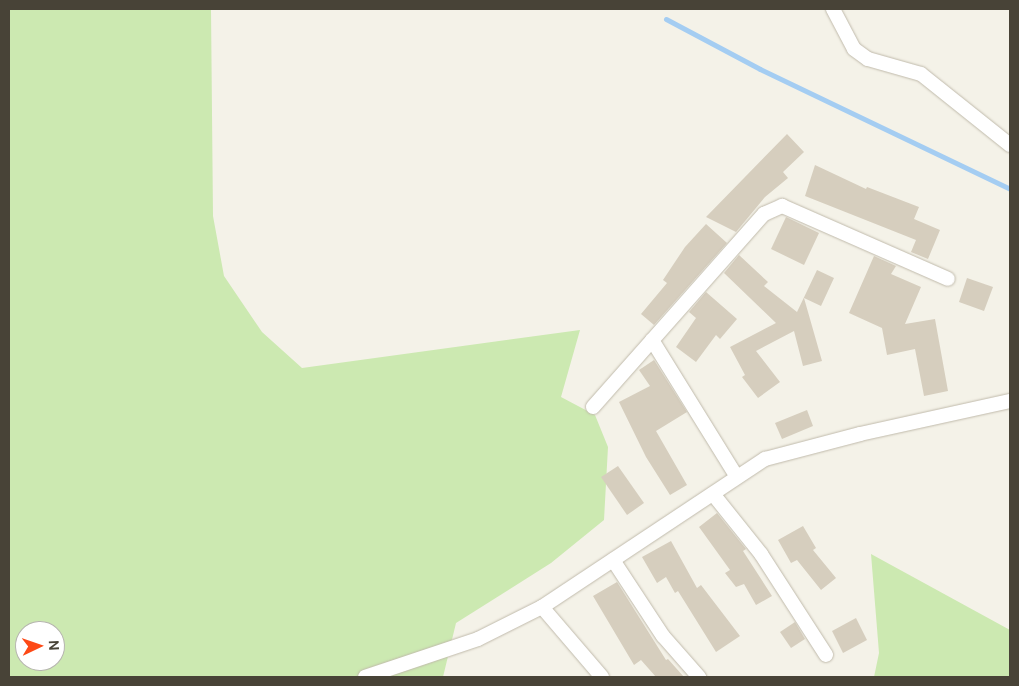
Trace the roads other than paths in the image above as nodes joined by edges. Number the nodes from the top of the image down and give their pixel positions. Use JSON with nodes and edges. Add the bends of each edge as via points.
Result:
{"nodes":[{"id":1,"x":833,"y":9,"type":"edge"},
{"id":2,"x":1010,"y":145,"type":"edge"},
{"id":3,"x":948,"y":278,"type":"dead end"},
{"id":4,"x":652,"y":340,"type":"junction"},
{"id":5,"x":1010,"y":401,"type":"edge"},
{"id":6,"x":592,"y":407,"type":"dead end"},
{"id":7,"x":738,"y":477,"type":"junction"},
{"id":8,"x":713,"y":494,"type":"junction"},
{"id":9,"x":613,"y":560,"type":"junction"},
{"id":10,"x":542,"y":607,"type":"junction"},
{"id":11,"x":826,"y":655,"type":"dead end"},
{"id":12,"x":365,"y":677,"type":"edge"},
{"id":13,"x":602,"y":677,"type":"edge"},
{"id":14,"x":698,"y":677,"type":"edge"}],
"edges":[{"from":1,"to":2,"type":"street","via":[[854,49],[868,59],[921,74]]},
{"from":3,"to":4,"type":"street","via":[[782,206],[764,214]]},
{"from":4,"to":6,"type":"street"},
{"from":4,"to":7,"type":"street"},
{"from":5,"to":7,"type":"street","via":[[765,459]]},
{"from":7,"to":8,"type":"street"},
{"from":8,"to":9,"type":"street"},
{"from":8,"to":11,"type":"street","via":[[761,554]]},
{"from":9,"to":10,"type":"street"},
{"from":9,"to":14,"type":"street","via":[[663,636]]},
{"from":10,"to":12,"type":"street","via":[[478,639]]},
{"from":10,"to":13,"type":"street"}]}
